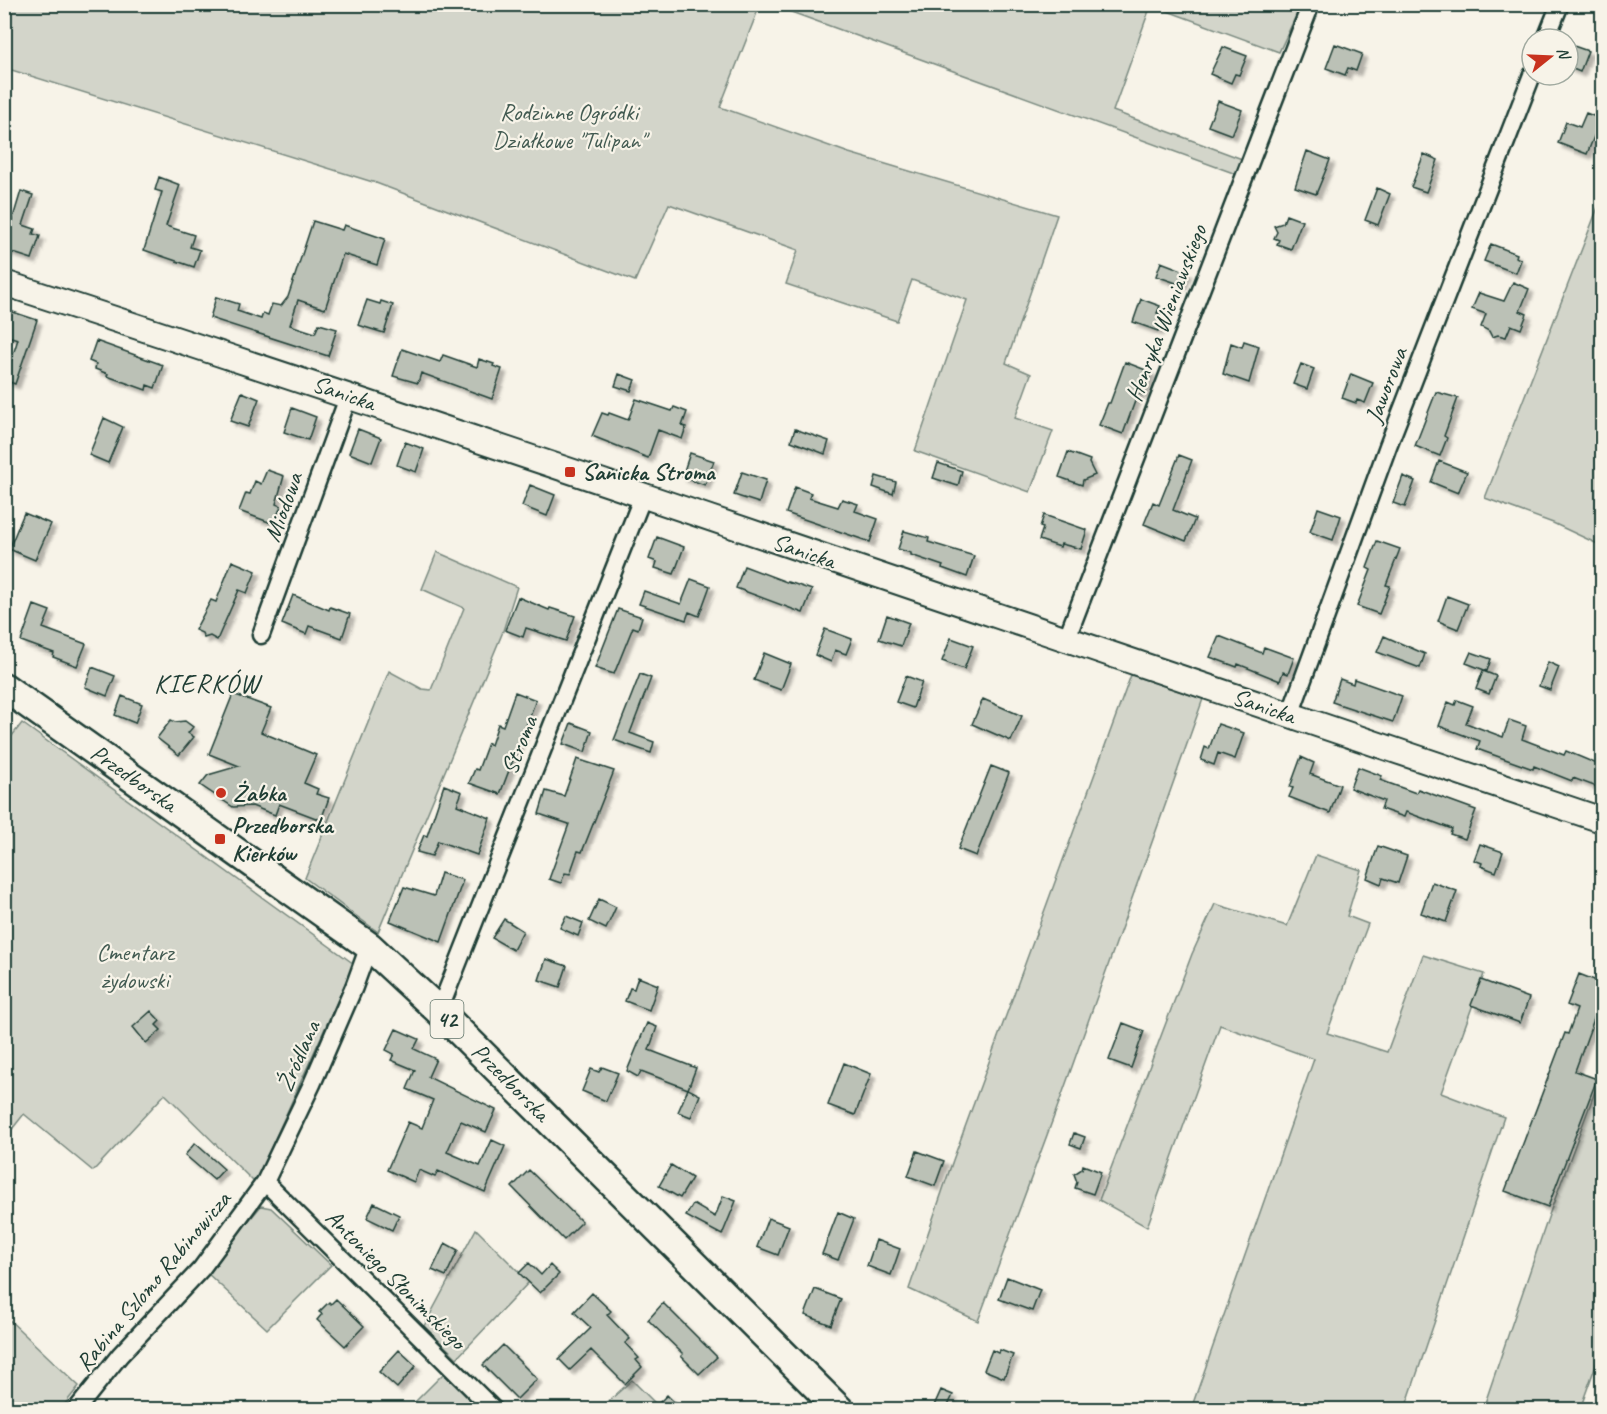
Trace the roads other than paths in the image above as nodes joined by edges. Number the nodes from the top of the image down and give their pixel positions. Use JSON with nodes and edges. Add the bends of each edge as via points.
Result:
{"nodes":[{"id":1,"x":1311,"y":4,"type":"edge"},
{"id":2,"x":1560,"y":4,"type":"edge"},
{"id":3,"x":1551,"y":27,"type":"edge"},
{"id":4,"x":1527,"y":87,"type":"edge"},
{"id":5,"x":4,"y":283,"type":"edge"},
{"id":6,"x":349,"y":395,"type":"junction"},
{"id":7,"x":643,"y":496,"type":"junction"},
{"id":8,"x":261,"y":636,"type":"dead end"},
{"id":9,"x":1066,"y":640,"type":"junction"},
{"id":10,"x":4,"y":687,"type":"edge"},
{"id":11,"x":1290,"y":715,"type":"junction"},
{"id":12,"x":1602,"y":820,"type":"edge"},
{"id":13,"x":369,"y":946,"type":"junction"},
{"id":14,"x":439,"y":1011,"type":"junction"},
{"id":15,"x":265,"y":1182,"type":"junction"},
{"id":16,"x":76,"y":1410,"type":"edge"},
{"id":17,"x":494,"y":1410,"type":"edge"},
{"id":18,"x":840,"y":1410,"type":"edge"}],
"edges":[{"from":1,"to":9,"type":"street","name":"Henryka Wieniawskiego"},
{"from":2,"to":3,"type":"street"},
{"from":4,"to":11,"type":"street","name":"Jaworowa","via":[[1388,446]]},
{"from":5,"to":6,"type":"street","name":"Sanicka"},
{"from":6,"to":7,"type":"street","name":"Sanicka"},
{"from":6,"to":8,"type":"street","name":"Miodowa"},
{"from":7,"to":9,"type":"street","name":"Sanicka"},
{"from":7,"to":14,"type":"street","name":"Stroma"},
{"from":9,"to":11,"type":"street","name":"Sanicka"},
{"from":10,"to":13,"type":"main road","name":"Przedborska","number":"42"},
{"from":11,"to":12,"type":"street","name":"Sanicka"},
{"from":13,"to":14,"type":"main road","name":"Przedborska","number":"42"},
{"from":13,"to":15,"type":"street","name":"Źródlana","via":[[312,1084]]},
{"from":14,"to":18,"type":"main road","name":"Przedborska","number":"42"},
{"from":15,"to":16,"type":"street","name":"Rabina Szlomo Rabinowicza","via":[[201,1269],[120,1355]]},
{"from":15,"to":17,"type":"street","name":"Antoniego Słonimskiego"}]}
